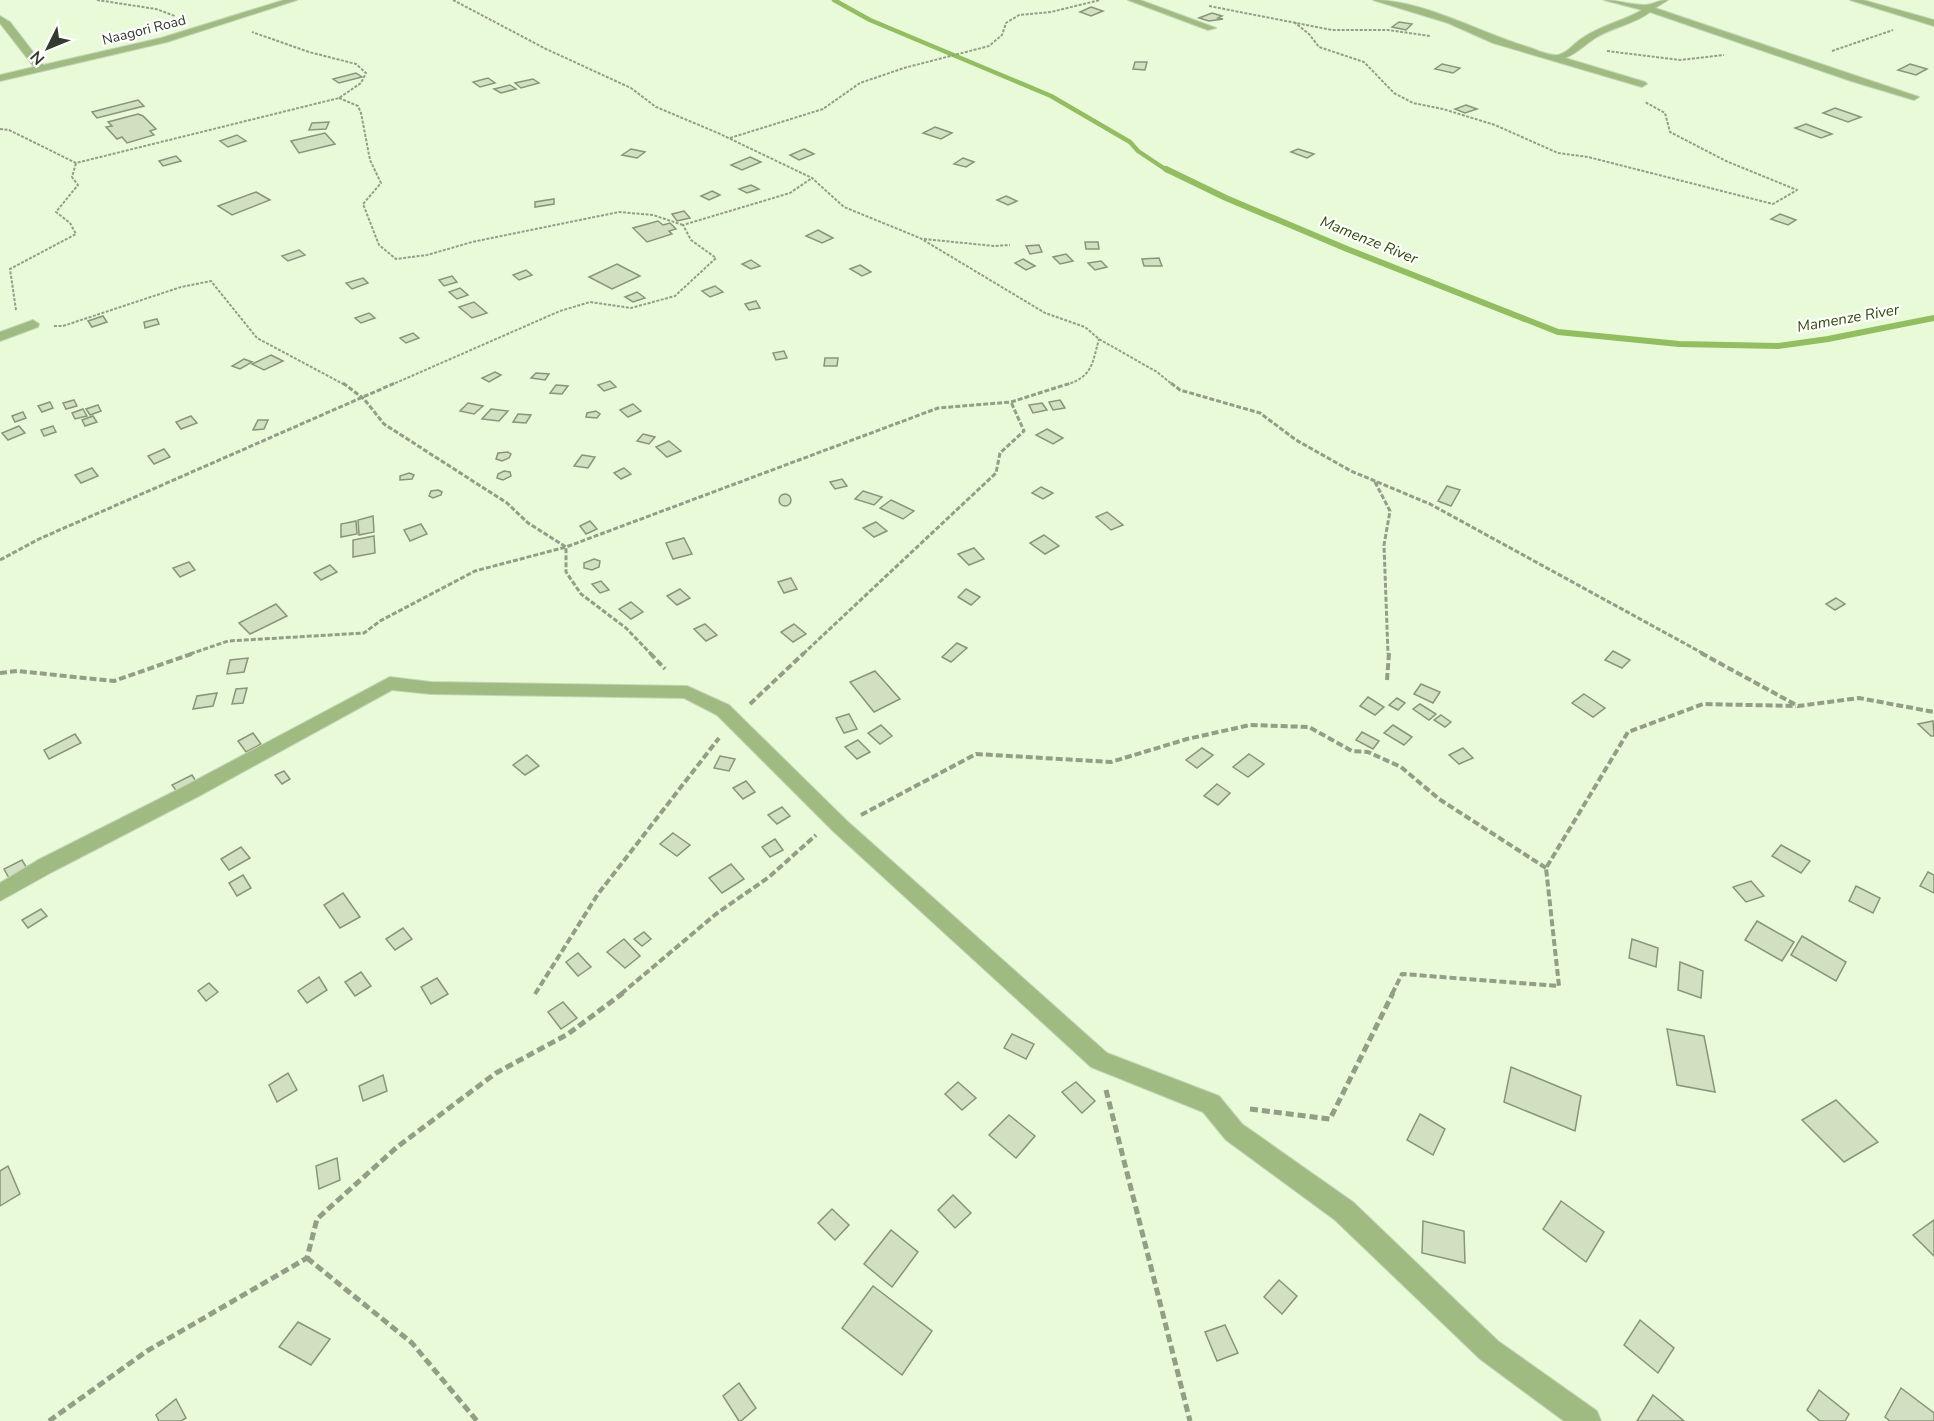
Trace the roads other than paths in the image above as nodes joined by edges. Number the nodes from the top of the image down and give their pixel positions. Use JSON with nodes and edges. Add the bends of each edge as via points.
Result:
{"nodes":[{"id":1,"x":292,"y":0,"type":"edge"},
{"id":2,"x":1132,"y":0,"type":"edge"},
{"id":3,"x":1377,"y":0,"type":"edge"},
{"id":4,"x":1608,"y":0,"type":"edge"},
{"id":5,"x":1664,"y":0,"type":"edge"},
{"id":6,"x":1854,"y":0,"type":"edge"},
{"id":7,"x":1647,"y":8,"type":"junction"},
{"id":8,"x":0,"y":19,"type":"edge"},
{"id":9,"x":1934,"y":23,"type":"edge"},
{"id":10,"x":1211,"y":28,"type":"dead end"},
{"id":11,"x":1556,"y":59,"type":"junction"},
{"id":12,"x":40,"y":69,"type":"junction"},
{"id":13,"x":0,"y":78,"type":"edge"},
{"id":14,"x":1642,"y":84,"type":"road end"},
{"id":15,"x":1914,"y":97,"type":"dead end"},
{"id":16,"x":33,"y":324,"type":"road end"},
{"id":17,"x":0,"y":337,"type":"edge"},
{"id":18,"x":0,"y":893,"type":"edge"},
{"id":19,"x":1587,"y":1421,"type":"edge"}],
"edges":[{"from":1,"to":12,"type":"street","name":"Naagori Road","via":[[164,40]]},
{"from":2,"to":10,"type":"street"},
{"from":3,"to":11,"type":"street","via":[[1451,21],[1496,41]]},
{"from":4,"to":7,"type":"street"},
{"from":5,"to":7,"type":"street"},
{"from":6,"to":9,"type":"street"},
{"from":7,"to":11,"type":"street"},
{"from":7,"to":15,"type":"street"},
{"from":8,"to":12,"type":"street"},
{"from":11,"to":14,"type":"street"},
{"from":12,"to":13,"type":"street","name":"Naagori Road"},
{"from":16,"to":17,"type":"street"},
{"from":18,"to":19,"type":"street","via":[[390,683],[431,688],[687,692],[723,710],[840,826],[1099,1060],[1211,1104],[1234,1132],[1344,1211],[1489,1350]]}]}
